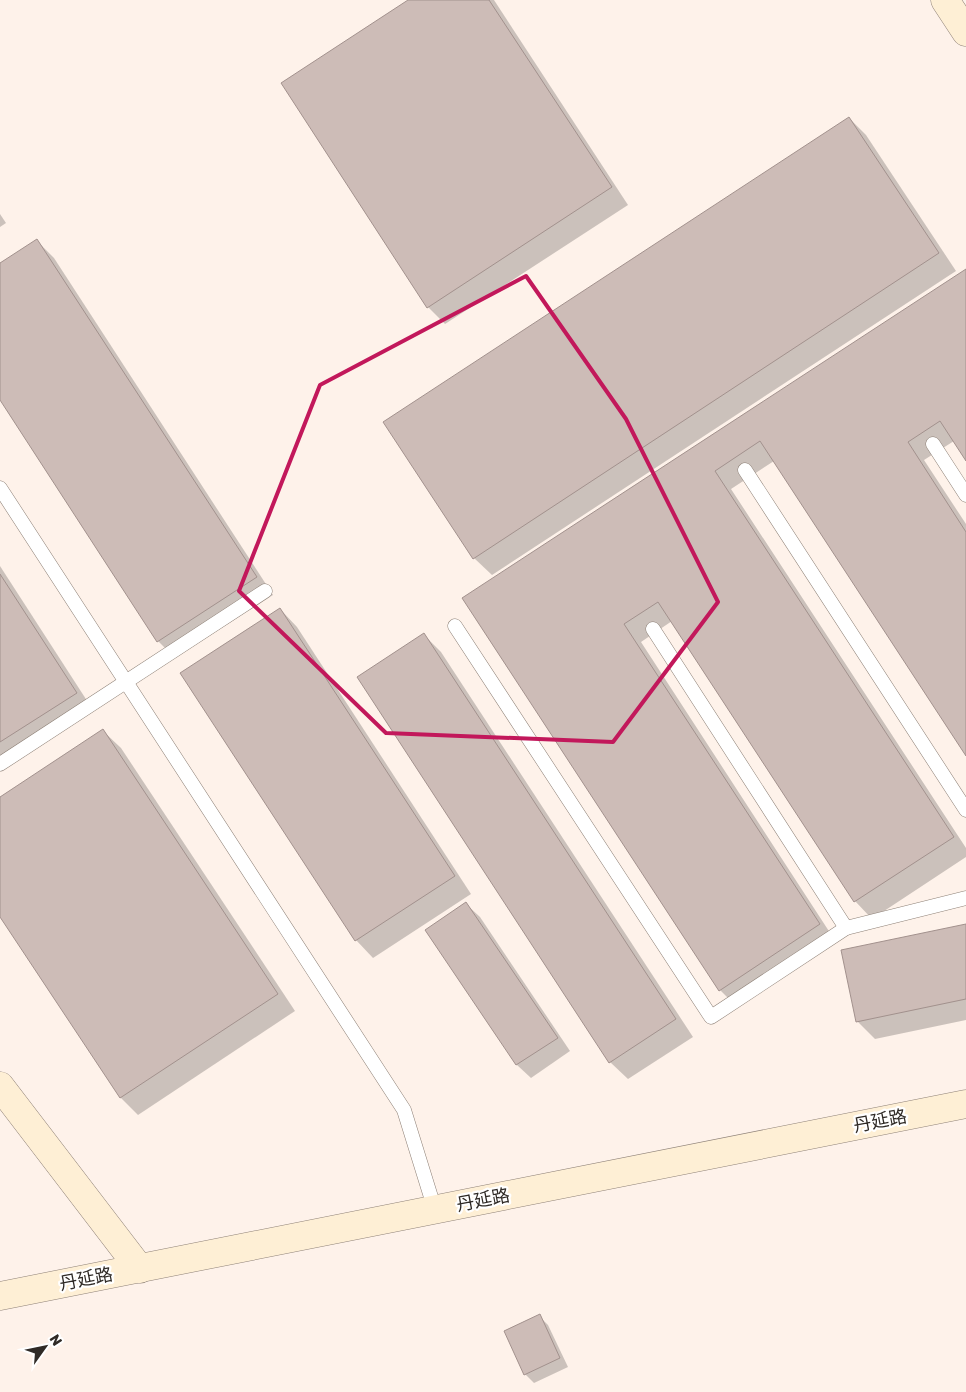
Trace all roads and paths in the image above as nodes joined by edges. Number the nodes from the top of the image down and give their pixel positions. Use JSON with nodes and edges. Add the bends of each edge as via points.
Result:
{"nodes":[{"id":1,"x":945,"y":0,"type":"edge"},
{"id":2,"x":966,"y":32,"type":"edge"},
{"id":3,"x":933,"y":444,"type":"dead end"},
{"id":4,"x":745,"y":470,"type":"dead end"},
{"id":5,"x":0,"y":488,"type":"edge"},
{"id":6,"x":966,"y":494,"type":"edge"},
{"id":7,"x":265,"y":591,"type":"dead end"},
{"id":8,"x":455,"y":626,"type":"dead end"},
{"id":9,"x":653,"y":629,"type":"dead end"},
{"id":10,"x":126,"y":682,"type":"junction"},
{"id":11,"x":0,"y":764,"type":"edge"},
{"id":12,"x":966,"y":810,"type":"edge"},
{"id":13,"x":966,"y":898,"type":"edge"},
{"id":14,"x":846,"y":928,"type":"junction"},
{"id":15,"x":0,"y":1086,"type":"edge"},
{"id":16,"x":966,"y":1104,"type":"edge"},
{"id":17,"x":435,"y":1210,"type":"junction"},
{"id":18,"x":140,"y":1269,"type":"junction"},
{"id":19,"x":0,"y":1296,"type":"edge"}],
"edges":[{"from":1,"to":2,"type":"main road"},
{"from":3,"to":6,"type":"lane"},
{"from":4,"to":12,"type":"lane"},
{"from":5,"to":10,"type":"lane"},
{"from":7,"to":10,"type":"lane"},
{"from":8,"to":14,"type":"lane","via":[[711,1017]]},
{"from":9,"to":14,"type":"lane"},
{"from":10,"to":11,"type":"lane"},
{"from":10,"to":17,"type":"lane","via":[[404,1110]]},
{"from":13,"to":14,"type":"lane"},
{"from":15,"to":18,"type":"main road"},
{"from":16,"to":17,"type":"main road","name":"丹延路"},
{"from":17,"to":18,"type":"main road","name":"丹延路"},
{"from":18,"to":19,"type":"main road","name":"丹延路"}]}
